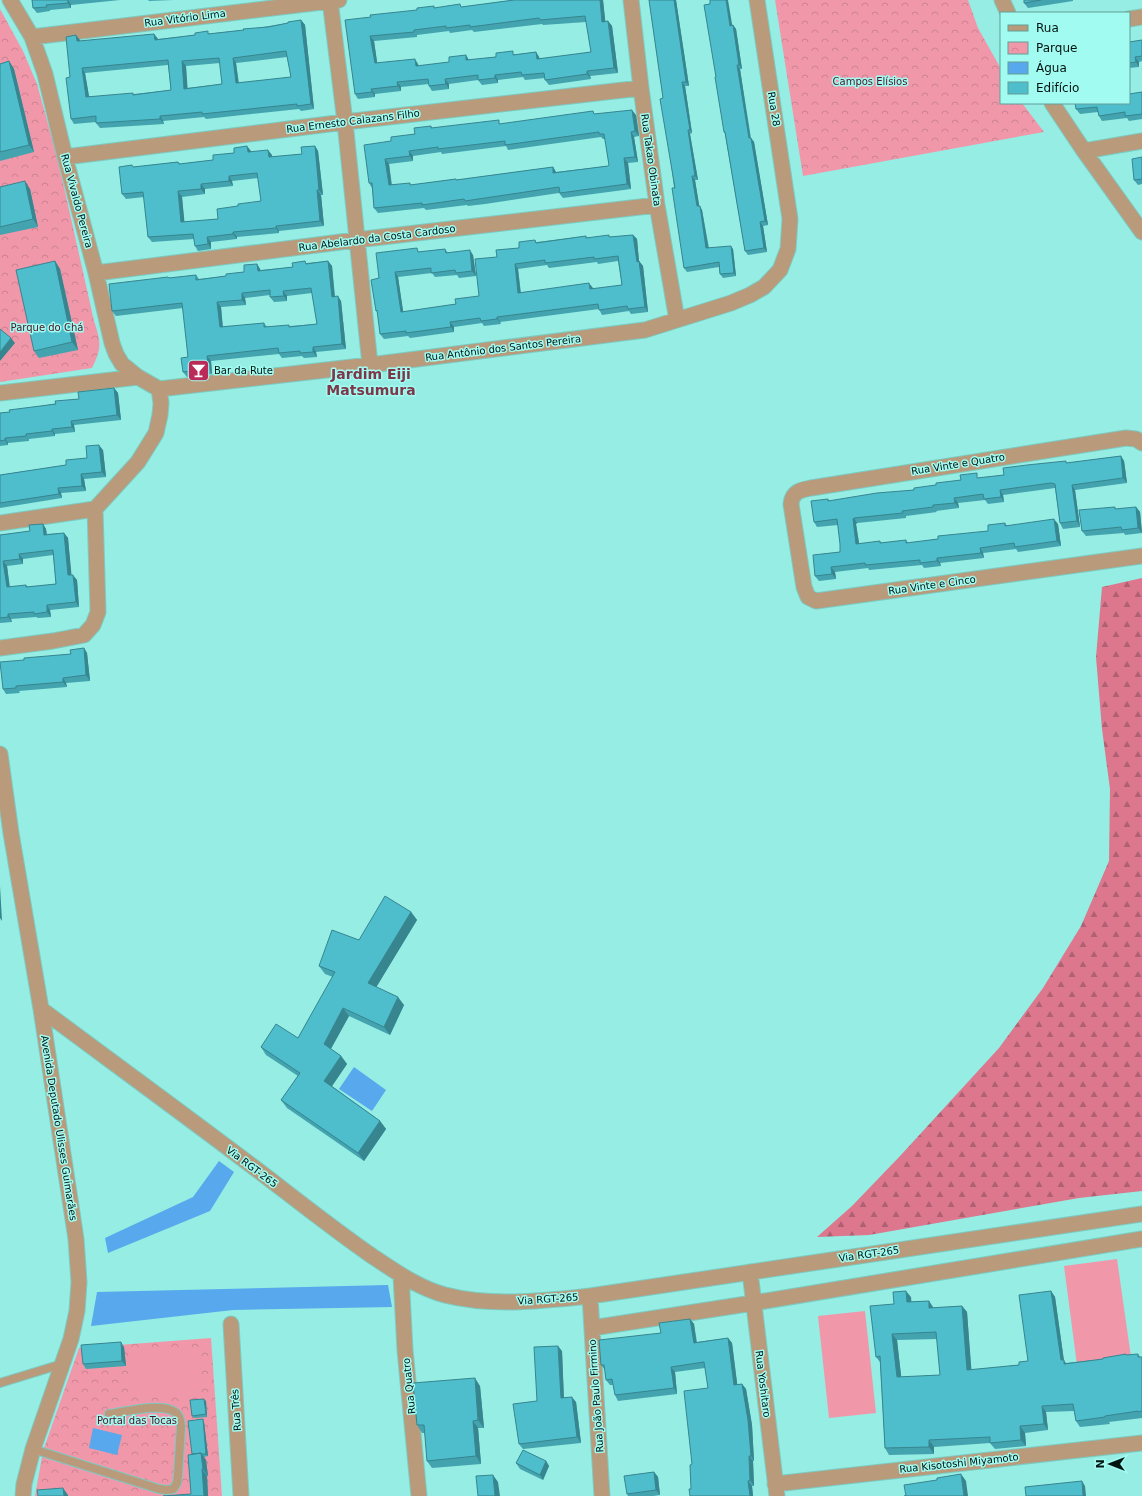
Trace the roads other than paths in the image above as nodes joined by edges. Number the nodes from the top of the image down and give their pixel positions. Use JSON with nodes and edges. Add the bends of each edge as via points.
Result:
{"nodes":[{"id":1,"x":10,"y":0,"type":"edge"},
{"id":2,"x":333,"y":0,"type":"edge"},
{"id":3,"x":631,"y":0,"type":"edge"},
{"id":4,"x":757,"y":0,"type":"edge"},
{"id":5,"x":1002,"y":0,"type":"edge"},
{"id":6,"x":1008,"y":12,"type":"edge"},
{"id":7,"x":1142,"y":17,"type":"edge"},
{"id":8,"x":1130,"y":19,"type":"edge"},
{"id":9,"x":32,"y":37,"type":"junction"},
{"id":10,"x":641,"y":88,"type":"junction"},
{"id":11,"x":1053,"y":104,"type":"edge"},
{"id":12,"x":345,"y":122,"type":"junction"},
{"id":13,"x":1142,"y":141,"type":"edge"},
{"id":14,"x":1084,"y":151,"type":"junction"},
{"id":15,"x":65,"y":157,"type":"junction"},
{"id":16,"x":657,"y":205,"type":"junction"},
{"id":17,"x":790,"y":219,"type":"joint"},
{"id":18,"x":1142,"y":232,"type":"edge"},
{"id":19,"x":356,"y":240,"type":"junction"},
{"id":20,"x":96,"y":273,"type":"junction"},
{"id":21,"x":677,"y":320,"type":"junction"},
{"id":22,"x":370,"y":365,"type":"junction"},
{"id":23,"x":138,"y":377,"type":"junction"},
{"id":24,"x":159,"y":389,"type":"junction"},
{"id":25,"x":0,"y":393,"type":"edge"},
{"id":26,"x":1142,"y":443,"type":"edge"},
{"id":27,"x":95,"y":509,"type":"junction"},
{"id":28,"x":792,"y":514,"type":"joint"},
{"id":29,"x":0,"y":522,"type":"edge"},
{"id":30,"x":1142,"y":556,"type":"edge"},
{"id":31,"x":0,"y":648,"type":"edge"},
{"id":32,"x":0,"y":754,"type":"edge"},
{"id":33,"x":5,"y":834,"type":"edge"},
{"id":34,"x":40,"y":1009,"type":"junction"},
{"id":35,"x":1142,"y":1214,"type":"edge"},
{"id":36,"x":1142,"y":1239,"type":"edge"},
{"id":37,"x":750,"y":1272,"type":"junction"},
{"id":38,"x":401,"y":1275,"type":"junction"},
{"id":39,"x":590,"y":1296,"type":"junction"},
{"id":40,"x":753,"y":1303,"type":"junction"},
{"id":41,"x":230,"y":1324,"type":"dead end"},
{"id":42,"x":592,"y":1328,"type":"junction"},
{"id":43,"x":62,"y":1364,"type":"junction"},
{"id":44,"x":0,"y":1383,"type":"edge"},
{"id":45,"x":110,"y":1414,"type":"dead end"},
{"id":46,"x":1142,"y":1442,"type":"edge"},
{"id":47,"x":33,"y":1449,"type":"junction"},
{"id":48,"x":776,"y":1490,"type":"edge"},
{"id":49,"x":23,"y":1496,"type":"edge"},
{"id":50,"x":241,"y":1496,"type":"edge"},
{"id":51,"x":420,"y":1496,"type":"edge"},
{"id":52,"x":602,"y":1496,"type":"edge"}],
"edges":[{"from":1,"to":9,"type":"street","name":"Rua Vivaldo Pereira"},
{"from":2,"to":9,"type":"street","name":"Rua Vitório Lima"},
{"from":2,"to":12,"type":"street"},
{"from":3,"to":10,"type":"street","name":"Rua Takao Obinata"},
{"from":4,"to":17,"type":"street","name":"Rua 28"},
{"from":5,"to":6,"type":"street"},
{"from":7,"to":8,"type":"street"},
{"from":9,"to":15,"type":"street","name":"Rua Vivaldo Pereira","via":[[45,74]]},
{"from":10,"to":12,"type":"street","name":"Rua Ernesto Calazans Filho"},
{"from":10,"to":16,"type":"street","name":"Rua Takao Obinata"},
{"from":11,"to":14,"type":"street"},
{"from":12,"to":15,"type":"street","name":"Rua Ernesto Calazans Filho"},
{"from":12,"to":19,"type":"street"},
{"from":13,"to":14,"type":"street"},
{"from":14,"to":18,"type":"street"},
{"from":15,"to":20,"type":"street","name":"Rua Vivaldo Pereira"},
{"from":16,"to":19,"type":"street","name":"Rua Abelardo da Costa Cardoso"},
{"from":16,"to":21,"type":"street","name":"Rua Takao Obinata"},
{"from":17,"to":21,"type":"street","name":"Rua Antônio dos Santos Pereira","via":[[788,249],[780,270],[764,287],[750,295]]},
{"from":19,"to":20,"type":"street","name":"Rua Abelardo da Costa Cardoso"},
{"from":19,"to":22,"type":"street"},
{"from":20,"to":23,"type":"street","name":"Rua Vivaldo Pereira","via":[[116,354],[122,364]]},
{"from":21,"to":22,"type":"street","name":"Rua Antônio dos Santos Pereira","via":[[645,330]]},
{"from":22,"to":24,"type":"street","name":"Rua Antônio dos Santos Pereira"},
{"from":23,"to":24,"type":"street","name":"Rua Vivaldo Pereira"},
{"from":23,"to":25,"type":"street"},
{"from":24,"to":27,"type":"street","via":[[161,403],[156,433],[138,462]]},
{"from":26,"to":28,"type":"street","name":"Rua Vinte e Quatro","via":[[1136,439],[1126,438],[811,488],[794,494]]},
{"from":27,"to":29,"type":"street"},
{"from":27,"to":31,"type":"street","via":[[98,612],[93,625],[84,635]]},
{"from":28,"to":30,"type":"street","name":"Rua Vinte e Cinco","via":[[804,587],[808,597],[816,601]]},
{"from":32,"to":33,"type":"street","name":"Avenida Deputado Ulisses Guimarães"},
{"from":33,"to":34,"type":"street","name":"Avenida Deputado Ulisses Guimarães"},
{"from":34,"to":38,"type":"street","name":"Via RGT-265","via":[[333,1229]]},
{"from":34,"to":43,"type":"street","name":"Avenida Deputado Ulisses Guimarães","via":[[78,1265],[77,1311]]},
{"from":35,"to":37,"type":"street","name":"Via RGT-265"},
{"from":36,"to":40,"type":"street"},
{"from":37,"to":39,"type":"street","name":"Via RGT-265"},
{"from":37,"to":40,"type":"street","name":"Rua Yoshitaro"},
{"from":38,"to":39,"type":"street","name":"Via RGT-265","via":[[445,1295],[474,1300],[531,1301]]},
{"from":38,"to":51,"type":"street","name":"Rua Quatro","via":[[405,1350]]},
{"from":39,"to":42,"type":"street","name":"Rua João Paulo Firmino"},
{"from":40,"to":42,"type":"street"},
{"from":40,"to":48,"type":"street","name":"Rua Yoshitaro"},
{"from":41,"to":50,"type":"street","name":"Rua Três"},
{"from":42,"to":52,"type":"street","name":"Rua João Paulo Firmino"},
{"from":43,"to":44,"type":"lane"},
{"from":43,"to":47,"type":"street","name":"Avenida Deputado Ulisses Guimarães"},
{"from":45,"to":47,"type":"lane","via":[[156,1408],[175,1412],[180,1418],[181,1426],[178,1475],[173,1489],[159,1489]]},
{"from":46,"to":48,"type":"street","name":"Rua Kisotoshi Miyamoto"},
{"from":47,"to":49,"type":"street","name":"Avenida Deputado Ulisses Guimarães"}]}
